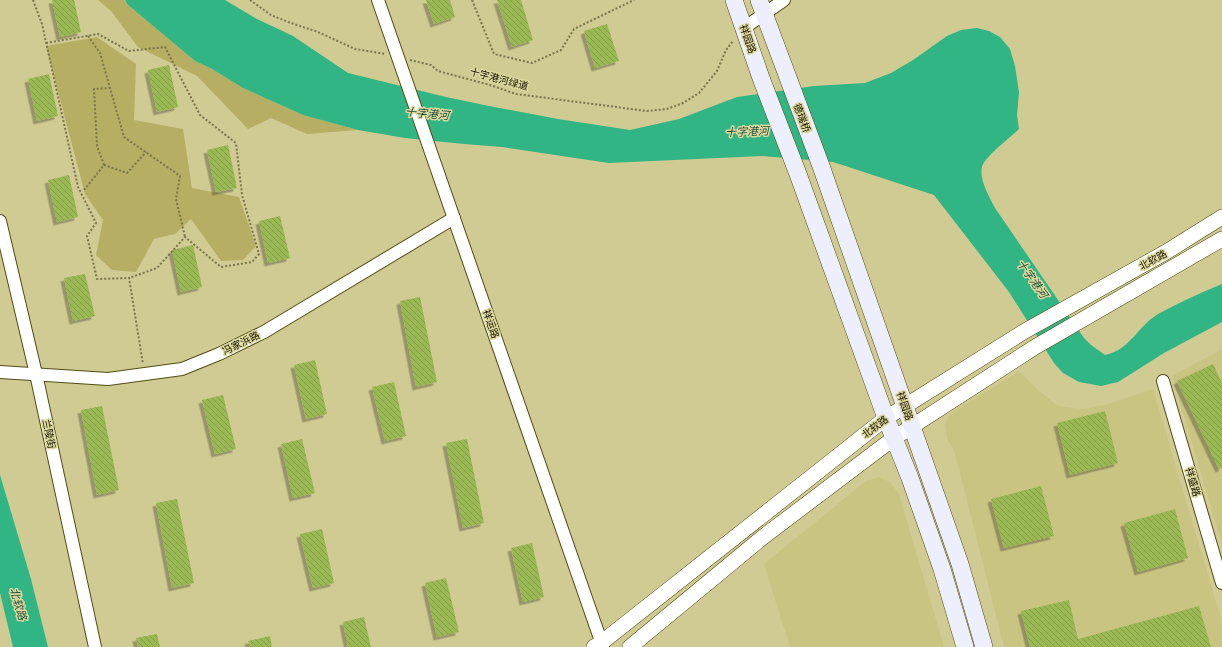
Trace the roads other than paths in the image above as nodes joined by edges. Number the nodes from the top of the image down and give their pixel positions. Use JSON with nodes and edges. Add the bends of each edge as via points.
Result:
{"nodes":[{"id":1,"x":378,"y":0,"type":"edge"},
{"id":2,"x":734,"y":0,"type":"edge"},
{"id":3,"x":784,"y":0,"type":"edge"},
{"id":4,"x":761,"y":7,"type":"edge"},
{"id":5,"x":744,"y":28,"type":"junction"},
{"id":6,"x":821,"y":166,"type":"joint"},
{"id":7,"x":1222,"y":217,"type":"edge"},
{"id":8,"x":454,"y":218,"type":"junction"},
{"id":9,"x":0,"y":221,"type":"edge"},
{"id":10,"x":1222,"y":239,"type":"edge"},
{"id":11,"x":0,"y":372,"type":"edge"},
{"id":12,"x":36,"y":374,"type":"junction"},
{"id":13,"x":1163,"y":381,"type":"dead end"},
{"id":14,"x":905,"y":406,"type":"junction"},
{"id":15,"x":886,"y":418,"type":"junction"},
{"id":16,"x":912,"y":426,"type":"junction"},
{"id":17,"x":894,"y":438,"type":"junction"},
{"id":18,"x":1222,"y":583,"type":"edge"},
{"id":19,"x":599,"y":646,"type":"edge"},
{"id":20,"x":95,"y":647,"type":"edge"},
{"id":21,"x":630,"y":647,"type":"edge"},
{"id":22,"x":965,"y":647,"type":"edge"},
{"id":23,"x":984,"y":647,"type":"edge"}],
"edges":[{"from":1,"to":8,"type":"street","name":"祥运路"},
{"from":2,"to":5,"type":"main road","name":"祥园路"},
{"from":3,"to":4,"type":"street"},
{"from":4,"to":5,"type":"street"},
{"from":4,"to":6,"type":"main road","name":"德瑞桥"},
{"from":5,"to":15,"type":"main road","name":"祥园路"},
{"from":6,"to":14,"type":"main road","name":"祥园路"},
{"from":7,"to":14,"type":"street","name":"北软路","via":[[1166,252],[1025,331]]},
{"from":8,"to":12,"type":"street","name":"冯家浜路","via":[[264,332],[182,369],[108,379]]},
{"from":8,"to":19,"type":"street","name":"祥运路"},
{"from":9,"to":12,"type":"street","name":"兰陵街"},
{"from":10,"to":16,"type":"street","name":"北软路","via":[[1035,347]]},
{"from":11,"to":12,"type":"street","name":"冯家浜路"},
{"from":12,"to":20,"type":"street","name":"兰陵街"},
{"from":13,"to":18,"type":"street","name":"祥盛路"},
{"from":14,"to":15,"type":"street","name":"北软路"},
{"from":14,"to":16,"type":"main road","name":"祥园路"},
{"from":15,"to":17,"type":"main road"},
{"from":15,"to":19,"type":"street","name":"北软路"},
{"from":16,"to":17,"type":"street","name":"北软路"},
{"from":16,"to":23,"type":"main road","name":"祥园路","via":[[960,564]]},
{"from":17,"to":21,"type":"street","name":"北软路","via":[[763,537]]},
{"from":17,"to":22,"type":"main road","via":[[942,569]]}]}
